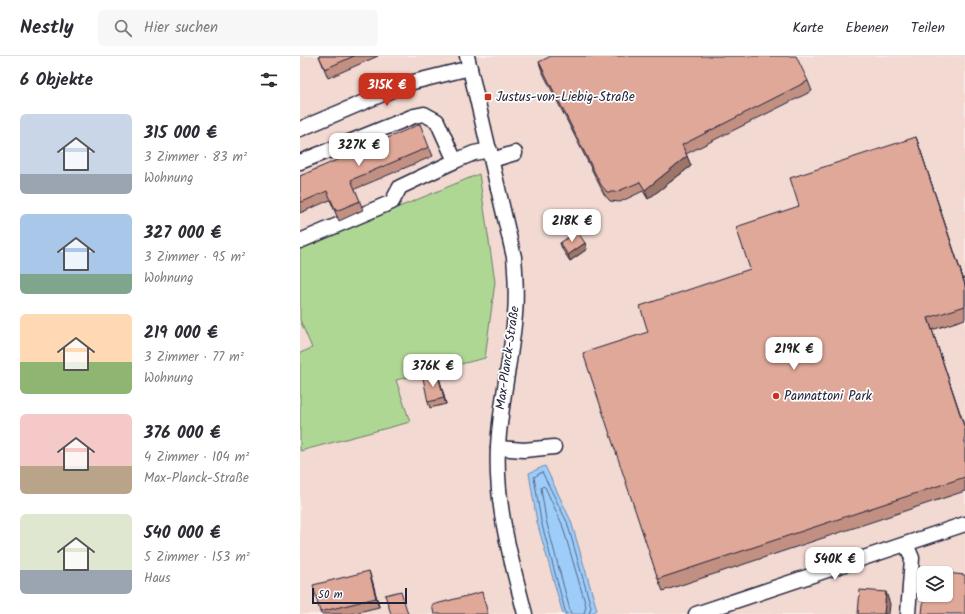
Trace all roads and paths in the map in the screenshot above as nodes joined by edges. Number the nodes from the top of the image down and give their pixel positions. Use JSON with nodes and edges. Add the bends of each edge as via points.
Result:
{"nodes":[{"id":1,"x":468,"y":62,"type":"edge"},
{"id":2,"x":300,"y":129,"type":"edge"},
{"id":3,"x":515,"y":153,"type":"dead end"},
{"id":4,"x":491,"y":155,"type":"junction"},
{"id":5,"x":455,"y":161,"type":"junction"},
{"id":6,"x":300,"y":162,"type":"edge"},
{"id":7,"x":300,"y":241,"type":"edge"},
{"id":8,"x":554,"y":447,"type":"dead end"},
{"id":9,"x":498,"y":448,"type":"junction"},
{"id":10,"x":965,"y":524,"type":"edge"},
{"id":11,"x":906,"y":544,"type":"junction"},
{"id":12,"x":525,"y":614,"type":"edge"},
{"id":13,"x":696,"y":614,"type":"edge"},
{"id":14,"x":908,"y":614,"type":"edge"}],
"edges":[{"from":1,"to":2,"type":"street","via":[[409,83]]},
{"from":1,"to":4,"type":"street","name":"Max-Planck-Straße"},
{"from":3,"to":4,"type":"street"},
{"from":4,"to":5,"type":"street","via":[[474,154]]},
{"from":4,"to":9,"type":"street","name":"Max-Planck-Straße","via":[[509,232],[516,280],[514,324],[500,412]]},
{"from":5,"to":6,"type":"street","via":[[437,122],[424,114]]},
{"from":5,"to":7,"type":"street","via":[[400,187],[392,202]]},
{"from":8,"to":9,"type":"street","via":[[524,450]]},
{"from":9,"to":12,"type":"street","name":"Max-Planck-Straße","via":[[498,484],[505,536]]},
{"from":10,"to":11,"type":"street"},
{"from":11,"to":13,"type":"street"},
{"from":11,"to":14,"type":"street","via":[[912,558]]}]}
